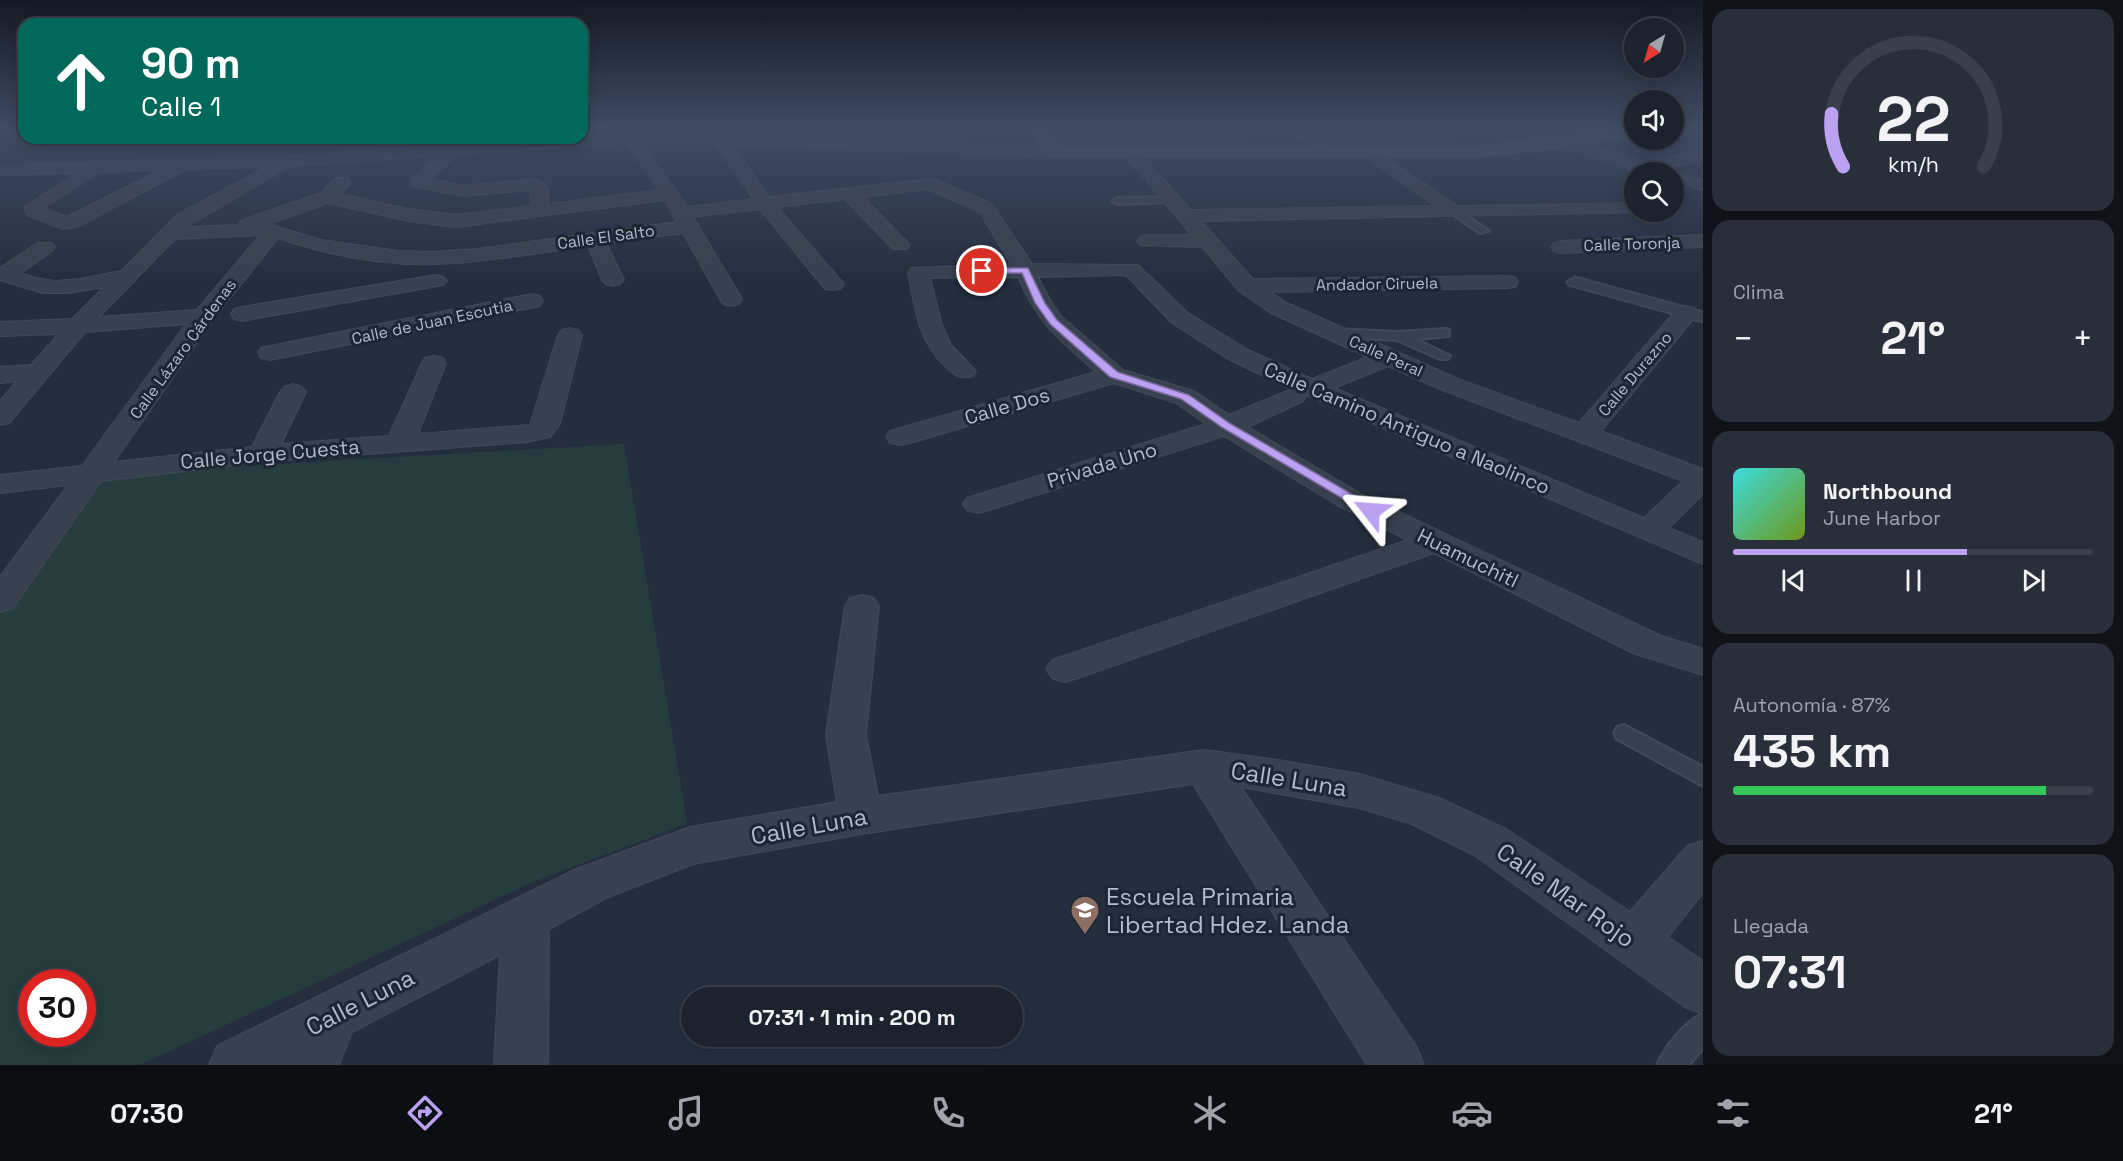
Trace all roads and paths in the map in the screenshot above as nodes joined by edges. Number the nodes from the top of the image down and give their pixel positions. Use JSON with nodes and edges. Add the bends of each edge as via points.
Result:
{"nodes":[{"id":1,"x":78,"y":179,"type":"edge"},
{"id":2,"x":156,"y":179,"type":"edge"},
{"id":3,"x":256,"y":179,"type":"edge"},
{"id":4,"x":344,"y":179,"type":"edge"},
{"id":5,"x":422,"y":179,"type":"edge"},
{"id":6,"x":659,"y":179,"type":"edge"},
{"id":7,"x":748,"y":179,"type":"edge"},
{"id":8,"x":1155,"y":179,"type":"edge"},
{"id":9,"x":1407,"y":179,"type":"edge"},
{"id":10,"x":1684,"y":183,"type":"edge"},
{"id":11,"x":849,"y":193,"type":"junction"},
{"id":12,"x":1700,"y":193,"type":"edge"},
{"id":13,"x":670,"y":194,"type":"junction"},
{"id":14,"x":327,"y":197,"type":"junction"},
{"id":15,"x":1117,"y":201,"type":"dead end"},
{"id":16,"x":213,"y":203,"type":"junction"},
{"id":17,"x":764,"y":203,"type":"junction"},
{"id":18,"x":1181,"y":208,"type":"junction"},
{"id":19,"x":1624,"y":208,"type":"edge"},
{"id":20,"x":539,"y":209,"type":"junction"},
{"id":21,"x":1454,"y":211,"type":"junction"},
{"id":22,"x":685,"y":220,"type":"junction"},
{"id":23,"x":235,"y":229,"type":"junction"},
{"id":24,"x":274,"y":230,"type":"junction"},
{"id":25,"x":1484,"y":231,"type":"dead end"},
{"id":26,"x":169,"y":234,"type":"junction"},
{"id":27,"x":594,"y":238,"type":"junction"},
{"id":28,"x":1147,"y":241,"type":"dead end"},
{"id":29,"x":1209,"y":241,"type":"junction"},
{"id":30,"x":1703,"y":241,"type":"edge"},
{"id":31,"x":900,"y":245,"type":"dead end"},
{"id":32,"x":45,"y":247,"type":"dead end"},
{"id":33,"x":1561,"y":247,"type":"dead end"},
{"id":34,"x":359,"y":252,"type":"junction"},
{"id":35,"x":1025,"y":270,"type":"junction"},
{"id":36,"x":2,"y":274,"type":"edge"},
{"id":37,"x":129,"y":275,"type":"junction"},
{"id":38,"x":613,"y":280,"type":"dead end"},
{"id":39,"x":436,"y":281,"type":"dead end"},
{"id":40,"x":97,"y":282,"type":"junction"},
{"id":41,"x":1507,"y":282,"type":"dead end"},
{"id":42,"x":1575,"y":282,"type":"dead end"},
{"id":43,"x":832,"y":284,"type":"dead end"},
{"id":44,"x":1247,"y":286,"type":"junction"},
{"id":45,"x":731,"y":299,"type":"dead end"},
{"id":46,"x":324,"y":300,"type":"junction"},
{"id":47,"x":531,"y":302,"type":"dead end"},
{"id":48,"x":242,"y":314,"type":"dead end"},
{"id":49,"x":1695,"y":315,"type":"edge"},
{"id":50,"x":204,"y":316,"type":"junction"},
{"id":51,"x":78,"y":326,"type":"junction"},
{"id":52,"x":0,"y":329,"type":"edge"},
{"id":53,"x":1334,"y":333,"type":"junction"},
{"id":54,"x":1445,"y":333,"type":"dead end"},
{"id":55,"x":570,"y":335,"type":"dead end"},
{"id":56,"x":1398,"y":336,"type":"junction"},
{"id":57,"x":332,"y":343,"type":"junction"},
{"id":58,"x":270,"y":353,"type":"dead end"},
{"id":59,"x":1444,"y":356,"type":"dead end"},
{"id":60,"x":1386,"y":358,"type":"junction"},
{"id":61,"x":434,"y":363,"type":"dead end"},
{"id":62,"x":964,"y":371,"type":"dead end"},
{"id":63,"x":40,"y":372,"type":"junction"},
{"id":64,"x":0,"y":375,"type":"edge"},
{"id":65,"x":1114,"y":375,"type":"junction"},
{"id":66,"x":293,"y":392,"type":"dead end"},
{"id":67,"x":1303,"y":392,"type":"junction"},
{"id":68,"x":0,"y":417,"type":"edge"},
{"id":69,"x":1227,"y":426,"type":"junction"},
{"id":70,"x":1583,"y":435,"type":"junction"},
{"id":71,"x":900,"y":437,"type":"dead end"},
{"id":72,"x":400,"y":443,"type":"junction"},
{"id":73,"x":262,"y":454,"type":"junction"},
{"id":74,"x":95,"y":471,"type":"junction"},
{"id":75,"x":1691,"y":472,"type":"edge"},
{"id":76,"x":0,"y":483,"type":"edge"},
{"id":77,"x":978,"y":504,"type":"dead end"},
{"id":78,"x":1648,"y":531,"type":"junction"},
{"id":79,"x":1435,"y":542,"type":"junction"},
{"id":80,"x":1703,"y":554,"type":"edge"},
{"id":81,"x":0,"y":601,"type":"edge"},
{"id":82,"x":862,"y":606,"type":"dead end"},
{"id":83,"x":1703,"y":663,"type":"edge"},
{"id":84,"x":1065,"y":669,"type":"dead end"},
{"id":85,"x":1624,"y":733,"type":"dead end"},
{"id":86,"x":1204,"y":766,"type":"junction"},
{"id":87,"x":1703,"y":777,"type":"edge"},
{"id":88,"x":1424,"y":810,"type":"joint"},
{"id":89,"x":861,"y":816,"type":"junction"},
{"id":90,"x":1703,"y":860,"type":"edge"},
{"id":91,"x":525,"y":918,"type":"junction"},
{"id":92,"x":1634,"y":942,"type":"junction"},
{"id":93,"x":1703,"y":990,"type":"edge"},
{"id":94,"x":334,"y":1015,"type":"junction"},
{"id":95,"x":1703,"y":1027,"type":"edge"},
{"id":96,"x":1390,"y":1063,"type":"edge"},
{"id":97,"x":236,"y":1065,"type":"edge"},
{"id":98,"x":312,"y":1065,"type":"edge"},
{"id":99,"x":521,"y":1065,"type":"edge"},
{"id":100,"x":1671,"y":1065,"type":"edge"}],
"edges":[{"from":1,"to":2,"type":"street","via":[[33,207],[34,211],[70,223]]},
{"from":3,"to":16,"type":"street"},
{"from":4,"to":14,"type":"street"},
{"from":5,"to":20,"type":"street","via":[[419,182],[463,190],[535,184],[540,186]]},
{"from":6,"to":13,"type":"street"},
{"from":7,"to":17,"type":"street"},
{"from":8,"to":18,"type":"street","name":"Calle Peral"},
{"from":9,"to":21,"type":"street"},
{"from":10,"to":12,"type":"street"},
{"from":11,"to":17,"type":"street","name":"Calle El Salto"},
{"from":11,"to":31,"type":"street"},
{"from":11,"to":35,"type":"street","name":"Calle El Salto","via":[[930,184],[988,211]]},
{"from":13,"to":20,"type":"street"},
{"from":13,"to":22,"type":"street"},
{"from":14,"to":20,"type":"street","via":[[456,221]]},
{"from":14,"to":23,"type":"street"},
{"from":15,"to":18,"type":"lane"},
{"from":16,"to":26,"type":"street","via":[[184,219]]},
{"from":16,"to":40,"type":"street","via":[[192,206],[170,217]]},
{"from":17,"to":22,"type":"street","name":"Calle El Salto"},
{"from":17,"to":43,"type":"street"},
{"from":18,"to":21,"type":"street"},
{"from":18,"to":29,"type":"street","name":"Calle Peral"},
{"from":19,"to":21,"type":"street"},
{"from":21,"to":25,"type":"lane"},
{"from":22,"to":27,"type":"street","name":"Calle El Salto"},
{"from":22,"to":45,"type":"street"},
{"from":23,"to":24,"type":"street","name":"Calle El Salto"},
{"from":23,"to":26,"type":"street"},
{"from":24,"to":34,"type":"street","name":"Calle El Salto","via":[[317,245]]},
{"from":24,"to":50,"type":"street","name":"Calle Lázaro Cárdenas"},
{"from":26,"to":37,"type":"street"},
{"from":27,"to":34,"type":"street","name":"Calle El Salto","via":[[435,258]]},
{"from":27,"to":38,"type":"street"},
{"from":28,"to":29,"type":"street"},
{"from":29,"to":44,"type":"street","name":"Calle Peral"},
{"from":30,"to":33,"type":"street","name":"Calle Toronja"},
{"from":32,"to":36,"type":"street"},
{"from":34,"to":46,"type":"street"},
{"from":35,"to":62,"type":"street","via":[[918,272],[940,348]]},
{"from":35,"to":65,"type":"street","via":[[1054,322]]},
{"from":35,"to":67,"type":"street","name":"Calle Camino Antiguo a Naolinco","via":[[1131,269],[1180,318]]},
{"from":36,"to":40,"type":"street","via":[[45,286]]},
{"from":37,"to":40,"type":"street"},
{"from":37,"to":51,"type":"street"},
{"from":39,"to":46,"type":"street"},
{"from":41,"to":44,"type":"street","name":"Andador Ciruela"},
{"from":42,"to":49,"type":"street"},
{"from":44,"to":53,"type":"street","name":"Calle Peral","via":[[1279,308]]},
{"from":46,"to":48,"type":"street"},
{"from":46,"to":57,"type":"street"},
{"from":47,"to":57,"type":"street","name":"Calle de Juan Escutia"},
{"from":49,"to":70,"type":"street","name":"Calle Durazno"},
{"from":50,"to":51,"type":"street"},
{"from":50,"to":74,"type":"street","name":"Calle Lázaro Cárdenas"},
{"from":51,"to":52,"type":"street"},
{"from":51,"to":63,"type":"street"},
{"from":53,"to":56,"type":"lane"},
{"from":53,"to":60,"type":"street","name":"Calle Peral"},
{"from":54,"to":56,"type":"lane"},
{"from":55,"to":72,"type":"street","name":"Calle Jorge Cuesta","via":[[546,424],[540,431]]},
{"from":56,"to":59,"type":"lane"},
{"from":57,"to":58,"type":"street","name":"Calle de Juan Escutia"},
{"from":60,"to":67,"type":"street","name":"Privada Uno"},
{"from":60,"to":70,"type":"street","name":"Calle Peral"},
{"from":61,"to":72,"type":"street"},
{"from":63,"to":64,"type":"street"},
{"from":63,"to":68,"type":"street"},
{"from":65,"to":69,"type":"street","name":"Huamuchitl","via":[[1185,397]]},
{"from":65,"to":71,"type":"street","name":"Calle Dos"},
{"from":66,"to":73,"type":"street"},
{"from":67,"to":69,"type":"street","name":"Privada Uno"},
{"from":67,"to":78,"type":"street","name":"Calle Camino Antiguo a Naolinco"},
{"from":69,"to":77,"type":"street","name":"Privada Uno"},
{"from":69,"to":79,"type":"street","name":"Huamuchitl","via":[[1350,500]]},
{"from":70,"to":75,"type":"street","name":"Calle Peral"},
{"from":72,"to":73,"type":"street","name":"Calle Jorge Cuesta"},
{"from":73,"to":74,"type":"street","name":"Calle Jorge Cuesta"},
{"from":74,"to":76,"type":"street","name":"Calle Jorge Cuesta"},
{"from":74,"to":81,"type":"street","name":"Calle Lázaro Cárdenas"},
{"from":75,"to":78,"type":"street"},
{"from":78,"to":80,"type":"street","name":"Calle Camino Antiguo a Naolinco"},
{"from":79,"to":83,"type":"street","name":"Huamuchitl","via":[[1646,644]]},
{"from":79,"to":84,"type":"street"},
{"from":82,"to":89,"type":"street","via":[[846,735]]},
{"from":85,"to":87,"type":"lane"},
{"from":86,"to":88,"type":"street","name":"Calle Luna","via":[[1359,791]]},
{"from":86,"to":89,"type":"street","name":"Calle Luna"},
{"from":86,"to":96,"type":"street"},
{"from":88,"to":92,"type":"street","name":"Calle Mar Rojo","via":[[1490,842]]},
{"from":89,"to":91,"type":"street","name":"Calle Luna","via":[[690,846],[590,884]]},
{"from":90,"to":92,"type":"street"},
{"from":91,"to":94,"type":"street","name":"Calle Luna"},
{"from":91,"to":99,"type":"street"},
{"from":92,"to":93,"type":"street","name":"Calle Mar Rojo"},
{"from":94,"to":97,"type":"street","name":"Calle Luna"},
{"from":94,"to":98,"type":"street"},
{"from":95,"to":100,"type":"lane"}]}
